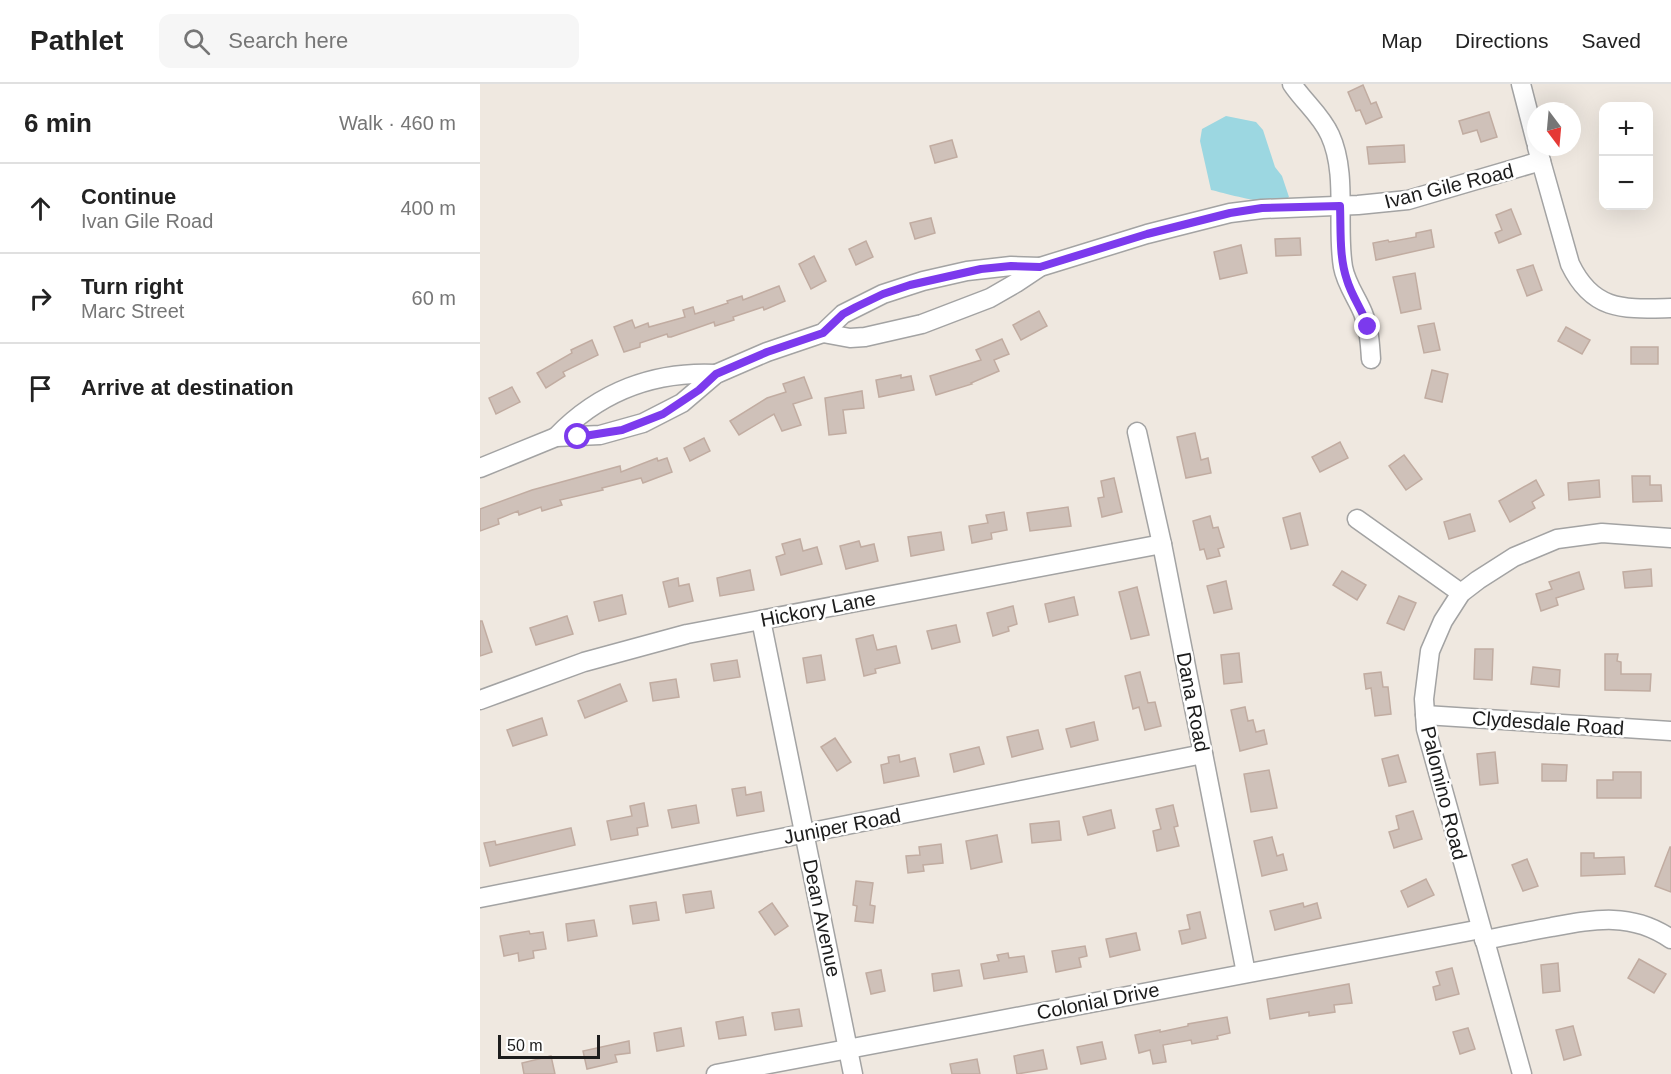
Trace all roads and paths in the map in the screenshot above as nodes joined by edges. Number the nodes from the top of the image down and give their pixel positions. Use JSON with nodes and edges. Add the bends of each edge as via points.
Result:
{"nodes":[{"id":1,"x":1292,"y":84,"type":"edge"},
{"id":2,"x":1521,"y":84,"type":"edge"},
{"id":3,"x":1527,"y":107,"type":"edge"},
{"id":4,"x":1533,"y":156,"type":"edge"},
{"id":5,"x":1540,"y":156,"type":"edge"},
{"id":6,"x":1340,"y":206,"type":"junction"},
{"id":7,"x":1040,"y":267,"type":"junction"},
{"id":8,"x":1671,"y":308,"type":"edge"},
{"id":9,"x":823,"y":333,"type":"junction"},
{"id":10,"x":1371,"y":359,"type":"dead end"},
{"id":11,"x":716,"y":374,"type":"junction"},
{"id":12,"x":1137,"y":432,"type":"dead end"},
{"id":13,"x":556,"y":436,"type":"junction"},
{"id":14,"x":480,"y":468,"type":"edge"},
{"id":15,"x":1357,"y":519,"type":"dead end"},
{"id":16,"x":1671,"y":538,"type":"edge"},
{"id":17,"x":1162,"y":544,"type":"junction"},
{"id":18,"x":1461,"y":593,"type":"junction"},
{"id":19,"x":761,"y":620,"type":"junction"},
{"id":20,"x":480,"y":700,"type":"edge"},
{"id":21,"x":1425,"y":715,"type":"junction"},
{"id":22,"x":1671,"y":731,"type":"edge"},
{"id":23,"x":1203,"y":754,"type":"junction"},
{"id":24,"x":804,"y":834,"type":"junction"},
{"id":25,"x":480,"y":898,"type":"edge"},
{"id":26,"x":1482,"y":934,"type":"junction"},
{"id":27,"x":1671,"y":939,"type":"edge"},
{"id":28,"x":1246,"y":973,"type":"junction"},
{"id":29,"x":848,"y":1049,"type":"junction"},
{"id":30,"x":716,"y":1074,"type":"edge"},
{"id":31,"x":853,"y":1074,"type":"edge"},
{"id":32,"x":1522,"y":1074,"type":"edge"}],
"edges":[{"from":1,"to":6,"type":"street","via":[[1331,138]]},
{"from":2,"to":3,"type":"street"},
{"from":4,"to":6,"type":"street","name":"Ivan Gile Road","via":[[1408,200]]},
{"from":5,"to":8,"type":"street","via":[[1570,264],[1587,291],[1617,306]]},
{"from":6,"to":7,"type":"street","name":"Ivan Gile Road","via":[[1230,213]]},
{"from":6,"to":10,"type":"street","via":[[1343,268],[1368,327]]},
{"from":7,"to":9,"type":"street","name":"Ivan Gile Road","via":[[990,297],[922,324],[865,337]]},
{"from":7,"to":9,"type":"street","name":"Ivan Gile Road","via":[[981,269],[910,285],[843,314]]},
{"from":9,"to":11,"type":"street","name":"Ivan Gile Road"},
{"from":11,"to":13,"type":"street","name":"Ivan Gile Road","via":[[682,403],[643,423],[600,435]]},
{"from":11,"to":13,"type":"street","name":"Ivan Gile Road","via":[[671,375],[628,387],[590,407]]},
{"from":12,"to":17,"type":"street","name":"Dana Road"},
{"from":13,"to":14,"type":"street","name":"Ivan Gile Road"},
{"from":15,"to":18,"type":"street"},
{"from":16,"to":18,"type":"street","name":"Palomino Road","via":[[1602,533],[1557,539],[1514,557]]},
{"from":17,"to":19,"type":"street","name":"Hickory Lane"},
{"from":17,"to":23,"type":"street","name":"Dana Road"},
{"from":18,"to":21,"type":"street","name":"Palomino Road","via":[[1430,651]]},
{"from":19,"to":20,"type":"street","name":"Hickory Lane","via":[[624,651]]},
{"from":19,"to":24,"type":"street","name":"Dean Avenue"},
{"from":21,"to":22,"type":"street","name":"Clydesdale Road"},
{"from":21,"to":26,"type":"street","name":"Palomino Road","via":[[1433,758]]},
{"from":23,"to":24,"type":"street","name":"Juniper Road"},
{"from":23,"to":28,"type":"street","name":"Dana Road"},
{"from":24,"to":25,"type":"street","name":"Juniper Road"},
{"from":24,"to":29,"type":"street","name":"Dean Avenue"},
{"from":26,"to":27,"type":"street","name":"Colonial Drive","via":[[1609,919],[1648,926]]},
{"from":26,"to":28,"type":"street","name":"Colonial Drive"},
{"from":26,"to":32,"type":"street","name":"Palomino Road"},
{"from":28,"to":29,"type":"street","name":"Colonial Drive"},
{"from":29,"to":30,"type":"street","name":"Colonial Drive"},
{"from":29,"to":31,"type":"street","name":"Dean Avenue"}]}
